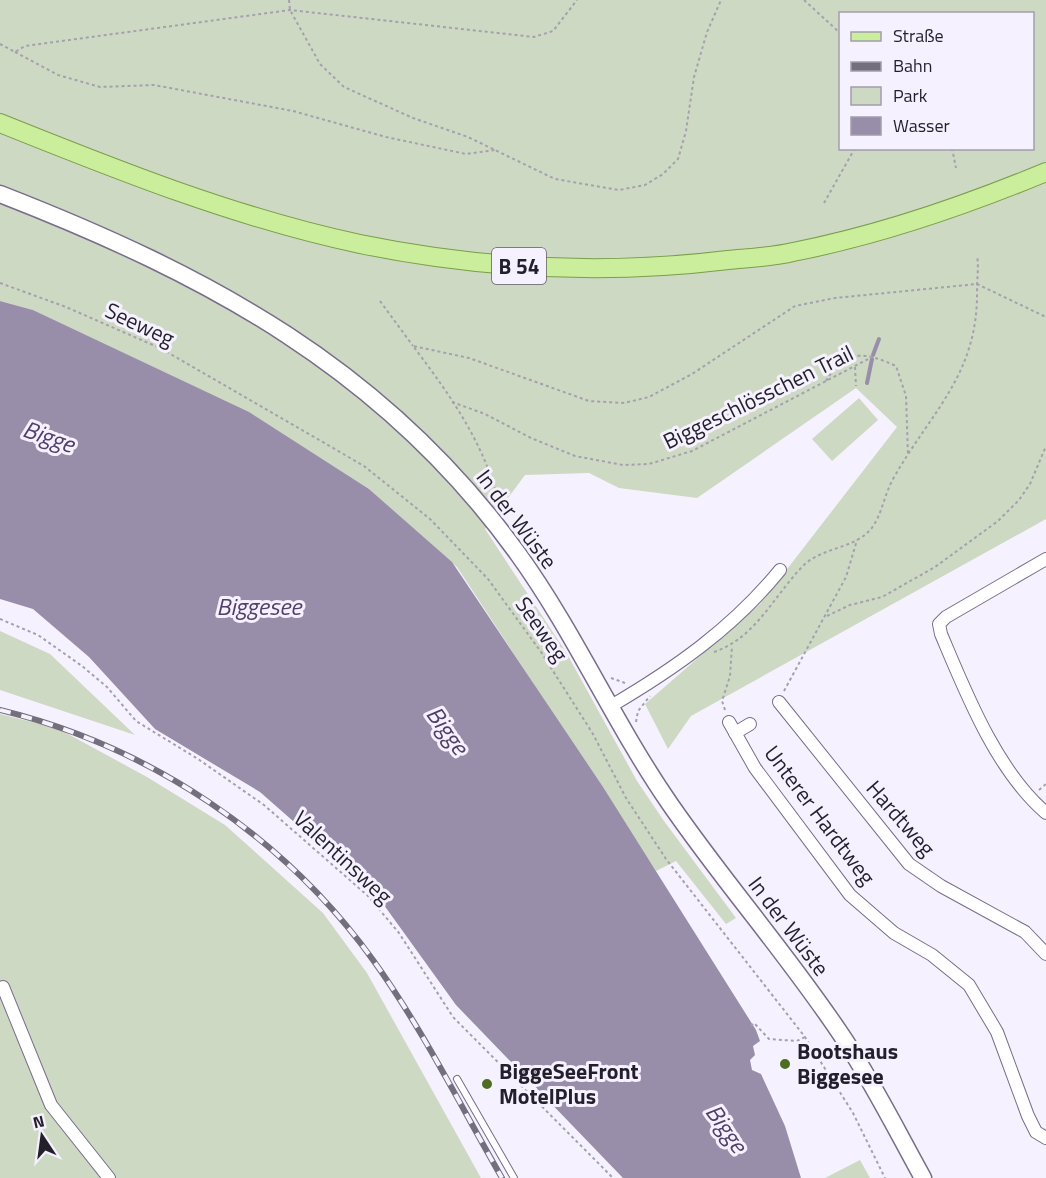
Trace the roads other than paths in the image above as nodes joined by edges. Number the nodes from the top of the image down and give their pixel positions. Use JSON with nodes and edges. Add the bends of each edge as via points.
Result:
{"nodes":[{"id":1,"x":0,"y":123,"type":"edge"},
{"id":2,"x":1046,"y":172,"type":"edge"},
{"id":3,"x":0,"y":194,"type":"edge"},
{"id":4,"x":1046,"y":559,"type":"edge"},
{"id":5,"x":780,"y":570,"type":"dead end"},
{"id":6,"x":779,"y":702,"type":"road end"},
{"id":7,"x":611,"y":706,"type":"junction"},
{"id":8,"x":750,"y":724,"type":"dead end"},
{"id":9,"x":1046,"y":813,"type":"edge"},
{"id":10,"x":1046,"y":954,"type":"edge"},
{"id":11,"x":3,"y":987,"type":"dead end"},
{"id":12,"x":457,"y":1079,"type":"dead end"},
{"id":13,"x":1046,"y":1138,"type":"edge"},
{"id":14,"x":109,"y":1178,"type":"edge"},
{"id":15,"x":514,"y":1178,"type":"edge"},
{"id":16,"x":923,"y":1178,"type":"edge"}],
"edges":[{"from":1,"to":2,"type":"main road","number":"B 54","via":[[75,154],[302,230],[451,259],[545,268],[624,269],[791,253],[916,221]]},
{"from":3,"to":7,"type":"main road","name":"In der Wüste","via":[[98,235],[247,309],[342,372],[411,430],[482,506],[545,593]]},
{"from":4,"to":9,"type":"street","via":[[939,624],[968,699],[1017,782]]},
{"from":5,"to":7,"type":"street","via":[[738,616],[649,684]]},
{"from":6,"to":10,"type":"street","name":"Hardtweg","via":[[909,864],[1025,932]]},
{"from":7,"to":16,"type":"main road","name":"In der Wüste","via":[[687,829],[844,1039]]},
{"from":8,"to":13,"type":"street","name":"Unterer Hardtweg","via":[[732,727],[755,768],[850,895],[894,933],[932,955],[969,985],[997,1032],[1036,1132]]},
{"from":11,"to":14,"type":"street","via":[[51,1105]]},
{"from":12,"to":15,"type":"lane"}]}
